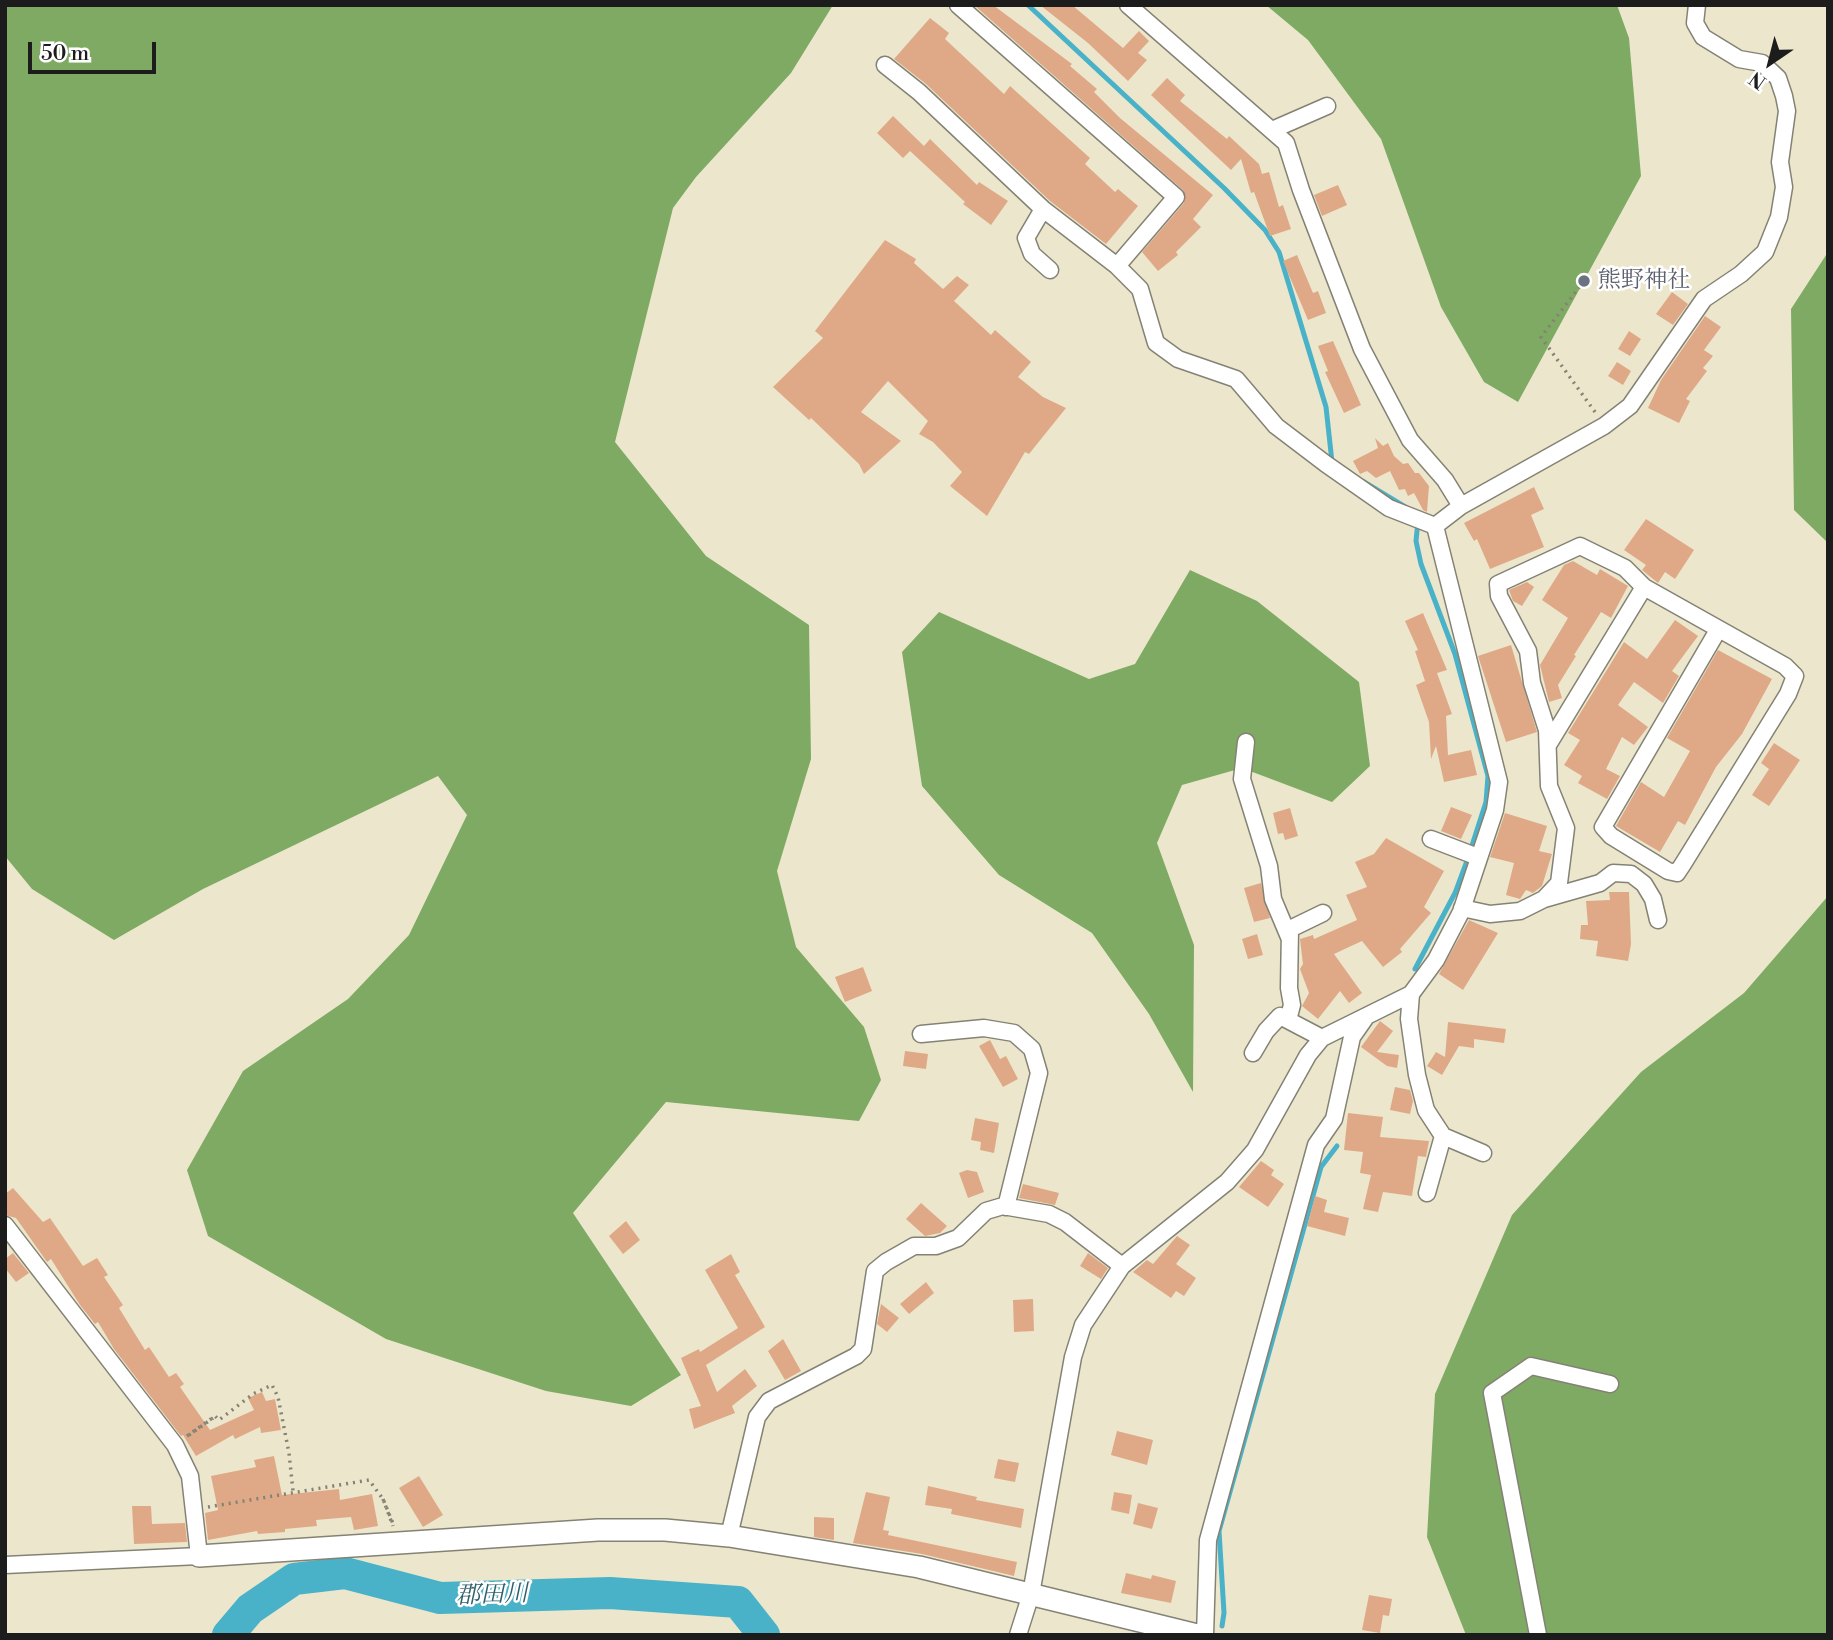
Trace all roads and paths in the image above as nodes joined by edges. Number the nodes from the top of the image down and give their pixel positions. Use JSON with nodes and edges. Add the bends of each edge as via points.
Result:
{"nodes":[{"id":1,"x":958,"y":5,"type":"edge"},
{"id":2,"x":1128,"y":5,"type":"edge"},
{"id":3,"x":1697,"y":5,"type":"edge"},
{"id":4,"x":885,"y":65,"type":"dead end"},
{"id":5,"x":1327,"y":106,"type":"dead end"},
{"id":6,"x":1272,"y":130,"type":"junction"},
{"id":7,"x":1044,"y":209,"type":"junction"},
{"id":8,"x":1117,"y":266,"type":"junction"},
{"id":9,"x":1050,"y":270,"type":"dead end"},
{"id":10,"x":1584,"y":281,"type":"dead end"},
{"id":11,"x":1604,"y":426,"type":"junction"},
{"id":12,"x":1461,"y":506,"type":"junction"},
{"id":13,"x":1435,"y":526,"type":"junction"},
{"id":14,"x":1644,"y":587,"type":"junction"},
{"id":15,"x":1717,"y":630,"type":"junction"},
{"id":16,"x":1246,"y":742,"type":"dead end"},
{"id":17,"x":1547,"y":748,"type":"junction"},
{"id":18,"x":1431,"y":839,"type":"dead end"},
{"id":19,"x":1471,"y":856,"type":"junction"},
{"id":20,"x":1544,"y":899,"type":"junction"},
{"id":21,"x":1462,"y":908,"type":"junction"},
{"id":22,"x":1323,"y":914,"type":"dead end"},
{"id":23,"x":1658,"y":920,"type":"dead end"},
{"id":24,"x":1289,"y":937,"type":"junction"},
{"id":25,"x":1411,"y":994,"type":"junction"},
{"id":26,"x":1367,"y":1015,"type":"junction"},
{"id":27,"x":1288,"y":1020,"type":"junction"},
{"id":28,"x":921,"y":1034,"type":"dead end"},
{"id":29,"x":1322,"y":1038,"type":"junction"},
{"id":30,"x":1253,"y":1054,"type":"dead end"},
{"id":31,"x":1443,"y":1136,"type":"junction"},
{"id":32,"x":1483,"y":1153,"type":"dead end"},
{"id":33,"x":1427,"y":1194,"type":"dead end"},
{"id":34,"x":1006,"y":1206,"type":"junction"},
{"id":35,"x":5,"y":1225,"type":"edge"},
{"id":36,"x":1122,"y":1266,"type":"junction"},
{"id":37,"x":1610,"y":1384,"type":"dead end"},
{"id":38,"x":175,"y":1445,"type":"junction"},
{"id":39,"x":293,"y":1491,"type":"junction"},
{"id":40,"x":196,"y":1509,"type":"junction"},
{"id":41,"x":729,"y":1536,"type":"junction"},
{"id":42,"x":398,"y":1541,"type":"junction"},
{"id":43,"x":199,"y":1556,"type":"junction"},
{"id":44,"x":5,"y":1565,"type":"edge"},
{"id":45,"x":1031,"y":1594,"type":"junction"},
{"id":46,"x":1019,"y":1629,"type":"edge"},
{"id":47,"x":1198,"y":1635,"type":"edge"},
{"id":48,"x":1206,"y":1635,"type":"edge"},
{"id":49,"x":1538,"y":1635,"type":"edge"}],
"edges":[{"from":1,"to":8,"type":"street","via":[[1176,197]]},
{"from":2,"to":6,"type":"street"},
{"from":3,"to":11,"type":"street","via":[[1695,23],[1703,37],[1739,59],[1762,63],[1778,78],[1787,111],[1779,217],[1765,252],[1703,299],[1630,406]]},
{"from":4,"to":7,"type":"street"},
{"from":5,"to":6,"type":"street"},
{"from":6,"to":12,"type":"street","via":[[1286,143],[1362,349],[1410,440]]},
{"from":7,"to":8,"type":"street"},
{"from":7,"to":9,"type":"street","via":[[1026,238],[1032,254]]},
{"from":8,"to":13,"type":"street","via":[[1140,289],[1156,343],[1178,359],[1236,379],[1276,426],[1296,441],[1389,508]]},
{"from":10,"to":11,"type":"path","via":[[1541,337]]},
{"from":11,"to":12,"type":"street"},
{"from":12,"to":13,"type":"street"},
{"from":13,"to":19,"type":"street","via":[[1499,782],[1495,810]]},
{"from":14,"to":15,"type":"street"},
{"from":14,"to":17,"type":"street"},
{"from":14,"to":17,"type":"street","via":[[1625,568],[1580,546],[1497,584],[1528,651]]},
{"from":15,"to":15,"type":"street","via":[[1603,827],[1668,872],[1677,873],[1683,864],[1795,676],[1785,666]]},
{"from":16,"to":24,"type":"street","via":[[1242,779],[1269,866],[1273,899]]},
{"from":17,"to":20,"type":"street","via":[[1549,786],[1566,828],[1559,883]]},
{"from":18,"to":19,"type":"street"},
{"from":19,"to":21,"type":"street"},
{"from":20,"to":21,"type":"street","via":[[1520,911],[1490,914]]},
{"from":20,"to":23,"type":"street","via":[[1600,883],[1614,873],[1631,874],[1653,899]]},
{"from":21,"to":25,"type":"street","via":[[1436,960]]},
{"from":22,"to":24,"type":"street","via":[[1290,929]]},
{"from":24,"to":27,"type":"street","via":[[1292,1005]]},
{"from":25,"to":26,"type":"street"},
{"from":25,"to":31,"type":"street","via":[[1409,1019],[1417,1075],[1426,1110]]},
{"from":26,"to":29,"type":"street"},
{"from":26,"to":48,"type":"street","via":[[1352,1037],[1334,1119],[1315,1145],[1255,1357],[1208,1540]]},
{"from":27,"to":29,"type":"street"},
{"from":27,"to":30,"type":"street","via":[[1280,1017]]},
{"from":28,"to":34,"type":"street","via":[[984,1028],[1014,1033],[1032,1049],[1039,1073]]},
{"from":29,"to":36,"type":"street","via":[[1255,1150]]},
{"from":31,"to":32,"type":"street"},
{"from":31,"to":33,"type":"street"},
{"from":34,"to":36,"type":"street","via":[[1049,1214],[1065,1222]]},
{"from":34,"to":41,"type":"street","via":[[986,1211],[958,1238],[936,1246],[914,1246],[875,1271],[863,1349],[769,1401],[757,1417]]},
{"from":35,"to":38,"type":"street"},
{"from":36,"to":45,"type":"street","via":[[1083,1325],[1073,1357]]},
{"from":37,"to":49,"type":"street","via":[[1531,1366],[1492,1393]]},
{"from":38,"to":39,"type":"path","via":[[272,1385],[278,1397]]},
{"from":38,"to":40,"type":"street","via":[[190,1476]]},
{"from":39,"to":40,"type":"path"},
{"from":39,"to":42,"type":"path","via":[[369,1480],[389,1511]]},
{"from":40,"to":43,"type":"street"},
{"from":41,"to":42,"type":"street","via":[[597,1530]]},
{"from":41,"to":45,"type":"street","via":[[919,1567]]},
{"from":42,"to":43,"type":"street"},
{"from":43,"to":44,"type":"street"},
{"from":45,"to":46,"type":"street"},
{"from":45,"to":47,"type":"street"}]}
